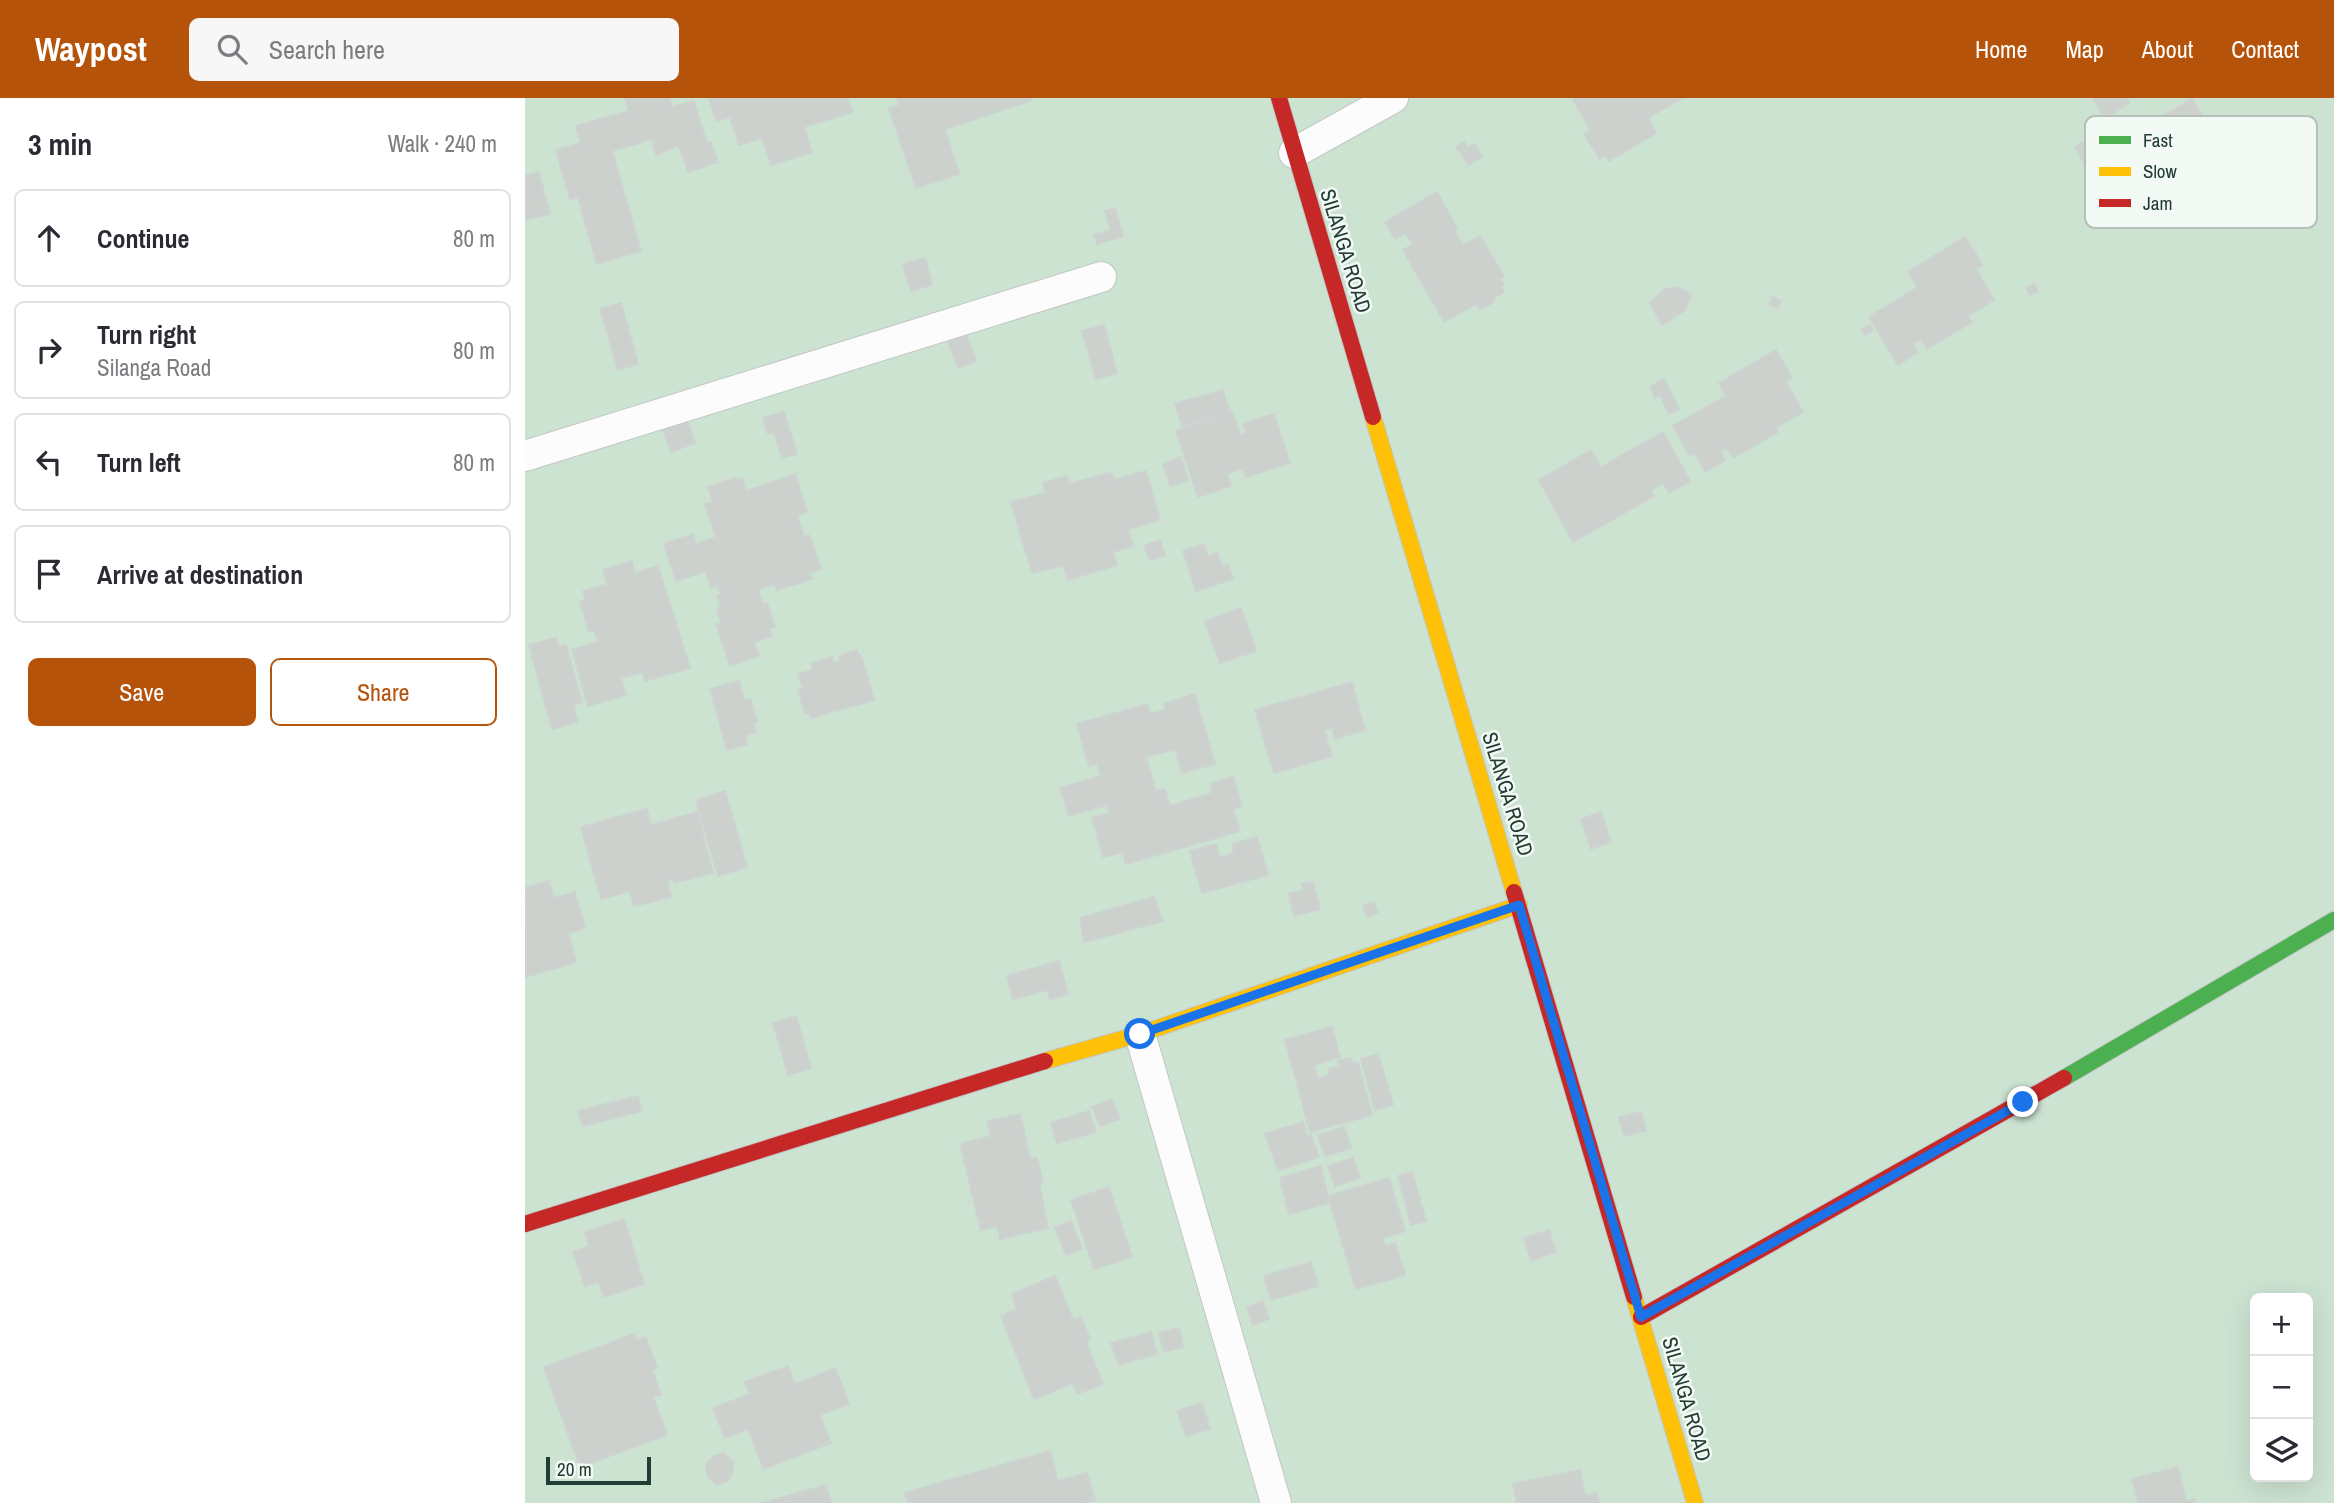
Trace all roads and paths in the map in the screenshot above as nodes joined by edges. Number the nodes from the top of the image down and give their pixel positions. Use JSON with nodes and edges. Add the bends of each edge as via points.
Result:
{"nodes":[{"id":1,"x":1279,"y":98,"type":"edge"},
{"id":2,"x":1393,"y":98,"type":"edge"},
{"id":3,"x":1294,"y":153,"type":"junction"},
{"id":4,"x":1101,"y":277,"type":"dead end"},
{"id":5,"x":525,"y":456,"type":"edge"},
{"id":6,"x":1519,"y":905,"type":"junction"},
{"id":7,"x":2334,"y":920,"type":"edge"},
{"id":8,"x":1140,"y":1034,"type":"junction"},
{"id":9,"x":525,"y":1224,"type":"edge"},
{"id":10,"x":1641,"y":1317,"type":"junction"},
{"id":11,"x":1276,"y":1503,"type":"edge"},
{"id":12,"x":1695,"y":1503,"type":"edge"}],
"edges":[{"from":1,"to":3,"type":"street","name":"SILANGA ROAD"},
{"from":2,"to":3,"type":"street"},
{"from":3,"to":6,"type":"street","name":"SILANGA ROAD"},
{"from":4,"to":5,"type":"street"},
{"from":6,"to":8,"type":"street"},
{"from":6,"to":10,"type":"street","name":"SILANGA ROAD"},
{"from":7,"to":10,"type":"street"},
{"from":8,"to":9,"type":"street"},
{"from":8,"to":11,"type":"street"},
{"from":10,"to":12,"type":"street","name":"SILANGA ROAD"}]}
